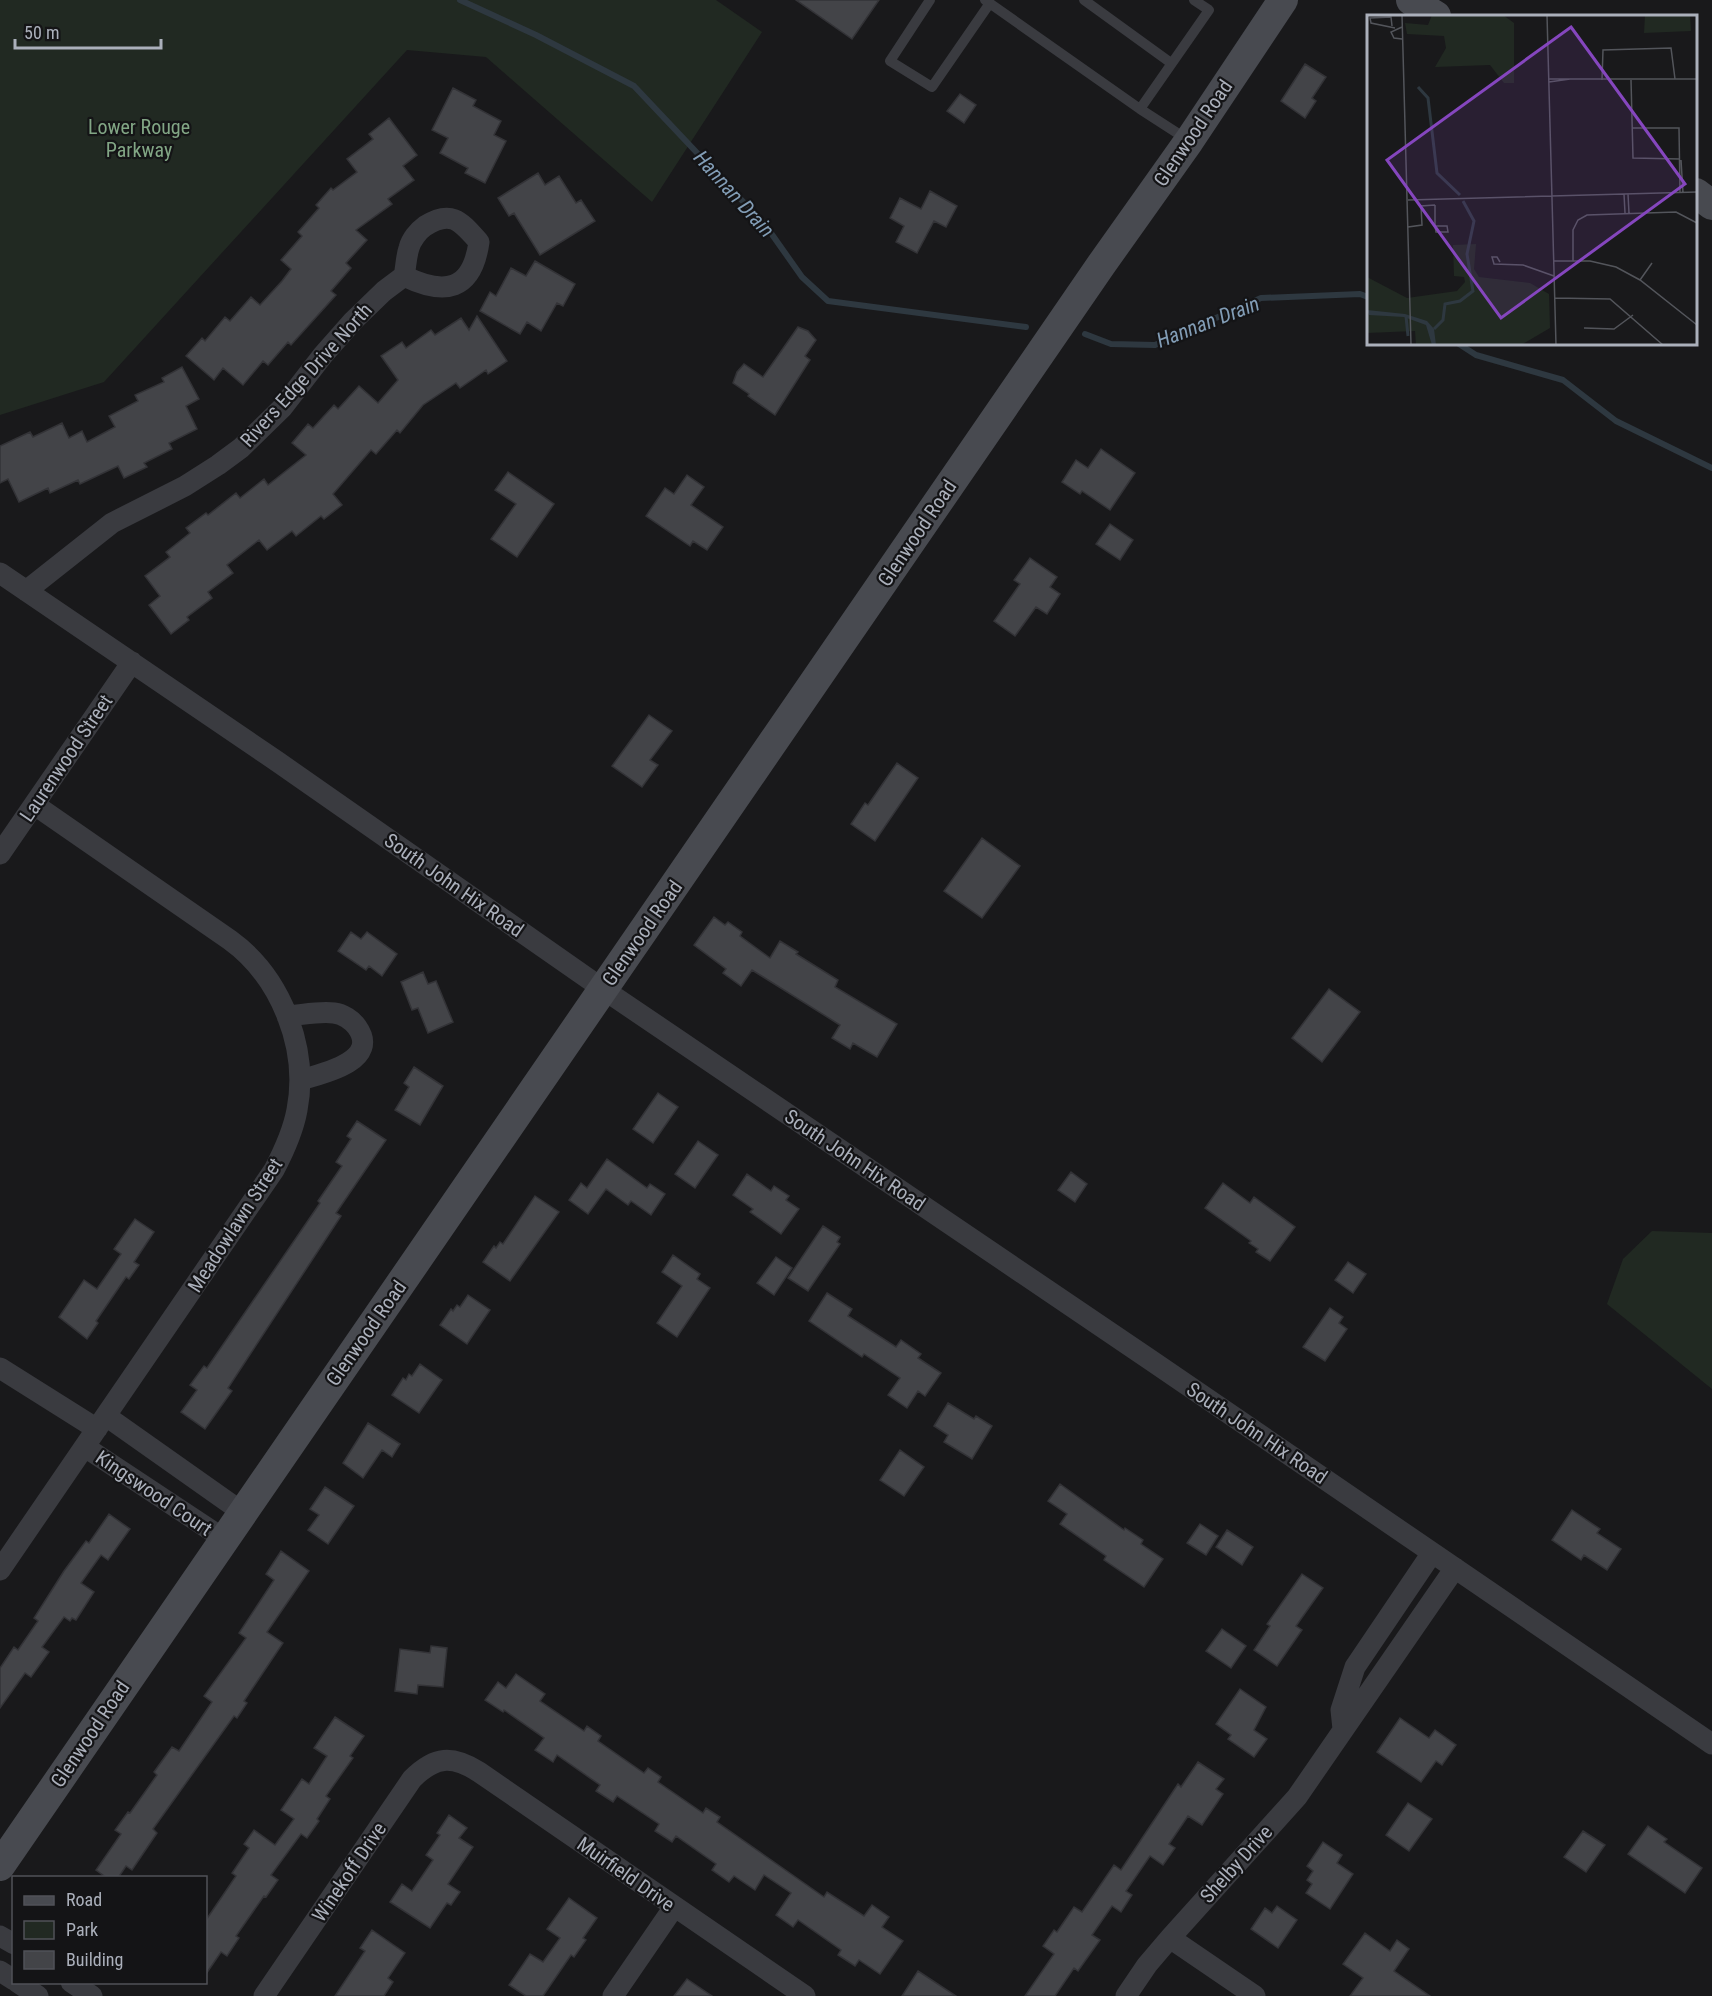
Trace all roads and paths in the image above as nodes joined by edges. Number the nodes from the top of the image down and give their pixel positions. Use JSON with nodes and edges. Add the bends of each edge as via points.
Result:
{"nodes":[{"id":1,"x":930,"y":0,"type":"edge"},
{"id":2,"x":1084,"y":0,"type":"edge"},
{"id":3,"x":1194,"y":0,"type":"edge"},
{"id":4,"x":1283,"y":0,"type":"edge"},
{"id":5,"x":1411,"y":0,"type":"edge"},
{"id":6,"x":987,"y":2,"type":"edge"},
{"id":7,"x":1434,"y":15,"type":"edge"},
{"id":8,"x":1171,"y":63,"type":"junction"},
{"id":9,"x":1140,"y":109,"type":"junction"},
{"id":10,"x":1189,"y":141,"type":"junction"},
{"id":11,"x":1697,"y":195,"type":"edge"},
{"id":12,"x":1712,"y":205,"type":"edge"},
{"id":13,"x":404,"y":276,"type":"dead end"},
{"id":14,"x":0,"y":573,"type":"edge"},
{"id":15,"x":26,"y":591,"type":"junction"},
{"id":16,"x":132,"y":663,"type":"junction"},
{"id":17,"x":35,"y":805,"type":"junction"},
{"id":18,"x":0,"y":854,"type":"edge"},
{"id":19,"x":603,"y":989,"type":"junction"},
{"id":20,"x":287,"y":1016,"type":"junction"},
{"id":21,"x":300,"y":1080,"type":"junction"},
{"id":22,"x":0,"y":1368,"type":"edge"},
{"id":23,"x":96,"y":1431,"type":"junction"},
{"id":24,"x":242,"y":1512,"type":"junction"},
{"id":25,"x":224,"y":1539,"type":"junction"},
{"id":26,"x":1432,"y":1553,"type":"junction"},
{"id":27,"x":1455,"y":1568,"type":"junction"},
{"id":28,"x":0,"y":1570,"type":"edge"},
{"id":29,"x":1344,"y":1729,"type":"junction"},
{"id":30,"x":1712,"y":1744,"type":"edge"},
{"id":31,"x":443,"y":1759,"type":"joint"},
{"id":32,"x":0,"y":1866,"type":"edge"},
{"id":33,"x":674,"y":1907,"type":"junction"},
{"id":34,"x":1170,"y":1938,"type":"junction"},
{"id":35,"x":19,"y":1984,"type":"edge"},
{"id":36,"x":73,"y":1984,"type":"edge"},
{"id":37,"x":38,"y":1996,"type":"edge"},
{"id":38,"x":92,"y":1996,"type":"edge"},
{"id":39,"x":264,"y":1996,"type":"edge"},
{"id":40,"x":613,"y":1996,"type":"edge"},
{"id":41,"x":806,"y":1996,"type":"edge"},
{"id":42,"x":1126,"y":1996,"type":"edge"},
{"id":43,"x":1255,"y":1996,"type":"edge"}],
"edges":[{"from":1,"to":6,"type":"lane","via":[[890,62],[932,87]]},
{"from":2,"to":8,"type":"lane"},
{"from":3,"to":8,"type":"lane","via":[[1209,10]]},
{"from":4,"to":10,"type":"street","name":"Glenwood Road"},
{"from":5,"to":7,"type":"street"},
{"from":6,"to":9,"type":"lane"},
{"from":8,"to":9,"type":"lane"},
{"from":9,"to":10,"type":"lane"},
{"from":10,"to":19,"type":"street","name":"Glenwood Road"},
{"from":11,"to":12,"type":"street"},
{"from":13,"to":15,"type":"street","name":"Rivers Edge Drive North","via":[[353,321],[282,408],[241,448],[185,486],[112,522]]},
{"from":14,"to":15,"type":"street","name":"South John Hix Road"},
{"from":15,"to":16,"type":"street","name":"South John Hix Road"},
{"from":16,"to":17,"type":"street","name":"Laurenwood Street"},
{"from":16,"to":19,"type":"street","name":"South John Hix Road"},
{"from":17,"to":18,"type":"street","name":"Laurenwood Street"},
{"from":17,"to":20,"type":"street","name":"Meadowlawn Street","via":[[238,946],[258,967]]},
{"from":19,"to":24,"type":"street","name":"Glenwood Road"},
{"from":19,"to":26,"type":"street","name":"South John Hix Road"},
{"from":20,"to":21,"type":"street","name":"Meadowlawn Street","via":[[297,1048]]},
{"from":20,"to":21,"type":"street","via":[[334,1013],[354,1022],[360,1031],[359,1054],[352,1060],[332,1071]]},
{"from":21,"to":23,"type":"street","name":"Meadowlawn Street","via":[[291,1131],[274,1170]]},
{"from":22,"to":23,"type":"street","name":"Kingswood Court"},
{"from":23,"to":24,"type":"street","name":"Kingswood Court"},
{"from":23,"to":25,"type":"street","name":"Kingswood Court"},
{"from":23,"to":28,"type":"street","name":"Meadowlawn Street"},
{"from":24,"to":25,"type":"street","name":"Glenwood Road"},
{"from":25,"to":32,"type":"street","name":"Glenwood Road"},
{"from":26,"to":27,"type":"street","name":"South John Hix Road"},
{"from":26,"to":29,"type":"street","via":[[1355,1667],[1341,1710]]},
{"from":27,"to":29,"type":"street","name":"Shelby Drive"},
{"from":27,"to":30,"type":"street","name":"South John Hix Road"},
{"from":29,"to":34,"type":"street","name":"Shelby Drive","via":[[1297,1797]]},
{"from":31,"to":33,"type":"street","name":"Muirfield Drive","via":[[479,1772]]},
{"from":31,"to":39,"type":"street","name":"Winekoff Drive","via":[[421,1769],[412,1779]]},
{"from":33,"to":40,"type":"street"},
{"from":33,"to":41,"type":"street","name":"Muirfield Drive"},
{"from":34,"to":42,"type":"street","name":"Shelby Drive"},
{"from":34,"to":43,"type":"street"},
{"from":35,"to":37,"type":"street"},
{"from":36,"to":38,"type":"street"}]}
